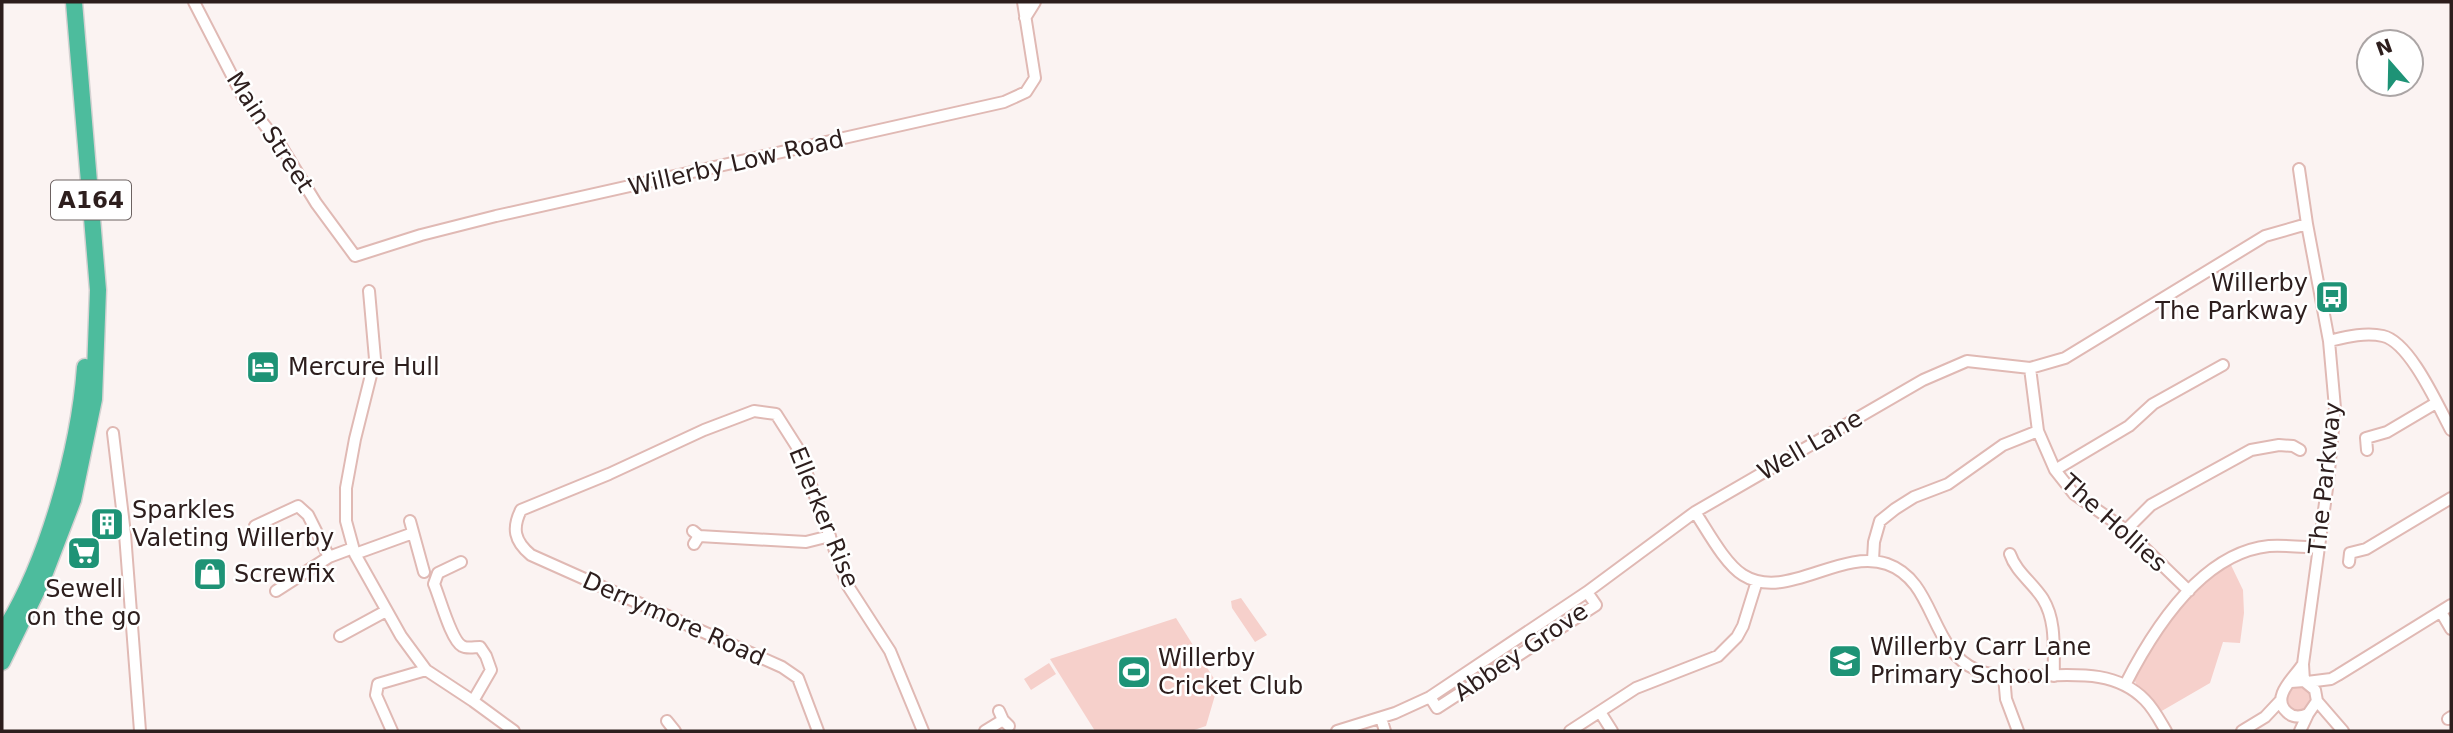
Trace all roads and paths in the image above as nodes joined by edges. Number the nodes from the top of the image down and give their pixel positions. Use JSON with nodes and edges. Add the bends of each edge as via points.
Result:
{"nodes":[{"id":1,"x":65,"y":2,"type":"edge"},
{"id":2,"x":74,"y":2,"type":"edge"},
{"id":3,"x":194,"y":2,"type":"edge"},
{"id":4,"x":1023,"y":2,"type":"edge"},
{"id":5,"x":1034,"y":2,"type":"edge"},
{"id":6,"x":1025,"y":18,"type":"junction"},
{"id":7,"x":2299,"y":169,"type":"dead end"},
{"id":8,"x":2306,"y":224,"type":"junction"},
{"id":9,"x":355,"y":256,"type":"joint"},
{"id":10,"x":369,"y":290,"type":"dead end"},
{"id":11,"x":2329,"y":341,"type":"junction"},
{"id":12,"x":2223,"y":365,"type":"dead end"},
{"id":13,"x":2030,"y":368,"type":"junction"},
{"id":14,"x":2436,"y":403,"type":"junction"},
{"id":15,"x":2451,"y":430,"type":"edge"},
{"id":16,"x":2038,"y":431,"type":"junction"},
{"id":17,"x":113,"y":433,"type":"dead end"},
{"id":18,"x":2300,"y":450,"type":"dead end"},
{"id":19,"x":2367,"y":450,"type":"dead end"},
{"id":20,"x":2055,"y":470,"type":"junction"},
{"id":21,"x":2451,"y":498,"type":"edge"},
{"id":22,"x":262,"y":509,"type":"dead end"},
{"id":23,"x":1695,"y":512,"type":"junction"},
{"id":24,"x":268,"y":520,"type":"junction"},
{"id":25,"x":410,"y":521,"type":"dead end"},
{"id":26,"x":515,"y":523,"type":"joint"},
{"id":27,"x":255,"y":526,"type":"dead end"},
{"id":28,"x":2126,"y":530,"type":"junction"},
{"id":29,"x":413,"y":533,"type":"junction"},
{"id":30,"x":830,"y":536,"type":"junction"},
{"id":31,"x":696,"y":537,"type":"dead end"},
{"id":32,"x":2319,"y":548,"type":"junction"},
{"id":33,"x":354,"y":551,"type":"junction"},
{"id":34,"x":2010,"y":554,"type":"dead end"},
{"id":35,"x":329,"y":557,"type":"junction"},
{"id":36,"x":1873,"y":560,"type":"junction"},
{"id":37,"x":461,"y":562,"type":"dead end"},
{"id":38,"x":2349,"y":562,"type":"dead end"},
{"id":39,"x":425,"y":572,"type":"dead end"},
{"id":40,"x":1757,"y":581,"type":"junction"},
{"id":41,"x":276,"y":591,"type":"dead end"},
{"id":42,"x":2189,"y":591,"type":"junction"},
{"id":43,"x":1587,"y":592,"type":"junction"},
{"id":44,"x":2451,"y":605,"type":"edge"},
{"id":45,"x":386,"y":611,"type":"junction"},
{"id":46,"x":2441,"y":612,"type":"junction"},
{"id":47,"x":2451,"y":629,"type":"edge"},
{"id":48,"x":2,"y":634,"type":"edge"},
{"id":49,"x":340,"y":636,"type":"dead end"},
{"id":50,"x":2,"y":662,"type":"edge"},
{"id":51,"x":2303,"y":664,"type":"junction"},
{"id":52,"x":426,"y":670,"type":"junction"},
{"id":53,"x":2004,"y":676,"type":"junction"},
{"id":54,"x":2054,"y":676,"type":"junction"},
{"id":55,"x":2331,"y":679,"type":"junction"},
{"id":56,"x":2291,"y":682,"type":"junction"},
{"id":57,"x":2305,"y":682,"type":"junction"},
{"id":58,"x":2125,"y":685,"type":"junction"},
{"id":59,"x":1430,"y":697,"type":"junction"},
{"id":60,"x":2317,"y":699,"type":"junction"},
{"id":61,"x":2281,"y":700,"type":"junction"},
{"id":62,"x":473,"y":701,"type":"junction"},
{"id":63,"x":1600,"y":712,"type":"junction"},
{"id":64,"x":2290,"y":714,"type":"junction"},
{"id":65,"x":2309,"y":714,"type":"junction"},
{"id":66,"x":2329,"y":716,"type":"junction"},
{"id":67,"x":2265,"y":717,"type":"junction"},
{"id":68,"x":1381,"y":718,"type":"junction"},
{"id":69,"x":1004,"y":719,"type":"dead end"},
{"id":70,"x":667,"y":721,"type":"dead end"},
{"id":71,"x":2015,"y":730,"type":"edge"},
{"id":72,"x":140,"y":731,"type":"edge"},
{"id":73,"x":392,"y":731,"type":"edge"},
{"id":74,"x":514,"y":731,"type":"edge"},
{"id":75,"x":675,"y":731,"type":"edge"},
{"id":76,"x":818,"y":731,"type":"edge"},
{"id":77,"x":923,"y":731,"type":"edge"},
{"id":78,"x":985,"y":731,"type":"edge"},
{"id":79,"x":1337,"y":731,"type":"edge"},
{"id":80,"x":1385,"y":731,"type":"edge"},
{"id":81,"x":1570,"y":731,"type":"edge"},
{"id":82,"x":1612,"y":731,"type":"edge"},
{"id":83,"x":2165,"y":731,"type":"edge"},
{"id":84,"x":2242,"y":731,"type":"edge"},
{"id":85,"x":2298,"y":731,"type":"edge"},
{"id":86,"x":2343,"y":731,"type":"edge"}],
"edges":[{"from":1,"to":48,"type":"highway","number":"A164","via":[[85,241],[84,384],[58,506],[26,588]]},
{"from":2,"to":50,"type":"highway","number":"A164","via":[[97,290],[94,399],[73,500],[43,578]]},
{"from":3,"to":9,"type":"street","name":"Main Street","via":[[244,99]]},
{"from":4,"to":6,"type":"street","name":"Willerby Low Road"},
{"from":5,"to":6,"type":"street"},
{"from":6,"to":9,"type":"street","name":"Willerby Low Road","via":[[1035,78],[1026,92],[1004,102],[496,216]]},
{"from":7,"to":8,"type":"street","name":"The Parkway"},
{"from":8,"to":11,"type":"street","name":"The Parkway"},
{"from":8,"to":13,"type":"street","name":"Well Lane","via":[[2265,236],[2065,358]]},
{"from":10,"to":33,"type":"street","via":[[375,359],[346,488],[346,521]]},
{"from":11,"to":14,"type":"street","via":[[2386,336],[2410,357]]},
{"from":11,"to":32,"type":"street","name":"The Parkway","via":[[2334,408]]},
{"from":12,"to":20,"type":"street","via":[[2153,404],[2129,426]]},
{"from":13,"to":16,"type":"street","name":"The Hollies"},
{"from":13,"to":23,"type":"street","name":"Well Lane","via":[[1967,361],[1948,368]]},
{"from":14,"to":15,"type":"street"},
{"from":14,"to":19,"type":"street","via":[[2387,432],[2366,438]]},
{"from":16,"to":20,"type":"street","name":"The Hollies"},
{"from":16,"to":36,"type":"street","via":[[2003,444],[1948,484],[1895,509],[1880,521]]},
{"from":17,"to":72,"type":"street"},
{"from":18,"to":28,"type":"street","via":[[2279,445],[2251,450],[2151,505]]},
{"from":20,"to":28,"type":"street","name":"The Hollies","via":[[2081,499]]},
{"from":21,"to":38,"type":"street","via":[[2366,549],[2350,553]]},
{"from":22,"to":24,"type":"street"},
{"from":23,"to":40,"type":"street","via":[[1731,563],[1742,575]]},
{"from":23,"to":43,"type":"street","name":"Well Lane"},
{"from":24,"to":27,"type":"street"},
{"from":24,"to":35,"type":"street","via":[[298,506],[308,515]]},
{"from":25,"to":29,"type":"street"},
{"from":26,"to":30,"type":"street","name":"Ellerker Rise","via":[[521,510],[537,502],[754,411],[776,414],[797,447]]},
{"from":26,"to":76,"type":"street","name":"Derrymore Road","via":[[516,538],[531,555],[798,678]]},
{"from":28,"to":42,"type":"street","name":"The Hollies"},
{"from":29,"to":33,"type":"street"},
{"from":29,"to":39,"type":"street"},
{"from":30,"to":31,"type":"street","via":[[806,542]]},
{"from":30,"to":77,"type":"street","name":"Ellerker Rise","via":[[848,586],[890,651]]},
{"from":32,"to":42,"type":"street","via":[[2268,546],[2247,552],[2228,559]]},
{"from":32,"to":51,"type":"street","name":"The Parkway"},
{"from":33,"to":35,"type":"street"},
{"from":33,"to":45,"type":"street"},
{"from":34,"to":54,"type":"street","via":[[2048,610],[2054,635]]},
{"from":35,"to":41,"type":"street"},
{"from":36,"to":40,"type":"street","via":[[1855,560],[1791,579]]},
{"from":36,"to":53,"type":"street","via":[[1891,565],[1915,583],[1939,633],[1965,664]]},
{"from":37,"to":62,"type":"street","via":[[438,573],[434,584],[460,645],[466,648],[480,642],[491,670]]},
{"from":40,"to":63,"type":"street","via":[[1743,626],[1718,656],[1636,688]]},
{"from":42,"to":58,"type":"street","via":[[2150,641]]},
{"from":43,"to":59,"type":"street","name":"Well Lane"},
{"from":43,"to":59,"type":"street","name":"Abbey Grove","via":[[1596,605],[1433,710]]},
{"from":44,"to":46,"type":"street"},
{"from":45,"to":49,"type":"street"},
{"from":45,"to":52,"type":"street"},
{"from":46,"to":47,"type":"street"},
{"from":46,"to":55,"type":"street"},
{"from":51,"to":56,"type":"street","name":"The Parkway"},
{"from":51,"to":57,"type":"street","name":"The Parkway"},
{"from":52,"to":62,"type":"street"},
{"from":52,"to":73,"type":"street","via":[[378,684],[376,695]]},
{"from":53,"to":54,"type":"street"},
{"from":53,"to":71,"type":"street"},
{"from":54,"to":58,"type":"street","via":[[2091,675]]},
{"from":55,"to":57,"type":"street"},
{"from":55,"to":60,"type":"street"},
{"from":56,"to":57,"type":"street"},
{"from":56,"to":61,"type":"street","via":[[2283,689]]},
{"from":57,"to":60,"type":"street","via":[[2315,690]]},
{"from":58,"to":83,"type":"street","via":[[2146,700]]},
{"from":59,"to":68,"type":"street","name":"Well Lane"},
{"from":60,"to":65,"type":"street"},
{"from":60,"to":66,"type":"street"},
{"from":61,"to":64,"type":"street"},
{"from":61,"to":67,"type":"street"},
{"from":62,"to":74,"type":"street"},
{"from":63,"to":81,"type":"street"},
{"from":63,"to":82,"type":"street"},
{"from":64,"to":65,"type":"street"},
{"from":64,"to":67,"type":"street"},
{"from":64,"to":85,"type":"street"},
{"from":65,"to":66,"type":"street"},
{"from":65,"to":85,"type":"street"},
{"from":66,"to":86,"type":"street"},
{"from":67,"to":84,"type":"street"},
{"from":68,"to":79,"type":"street","name":"Well Lane"},
{"from":68,"to":80,"type":"street"},
{"from":69,"to":78,"type":"street"},
{"from":70,"to":75,"type":"street"}]}
